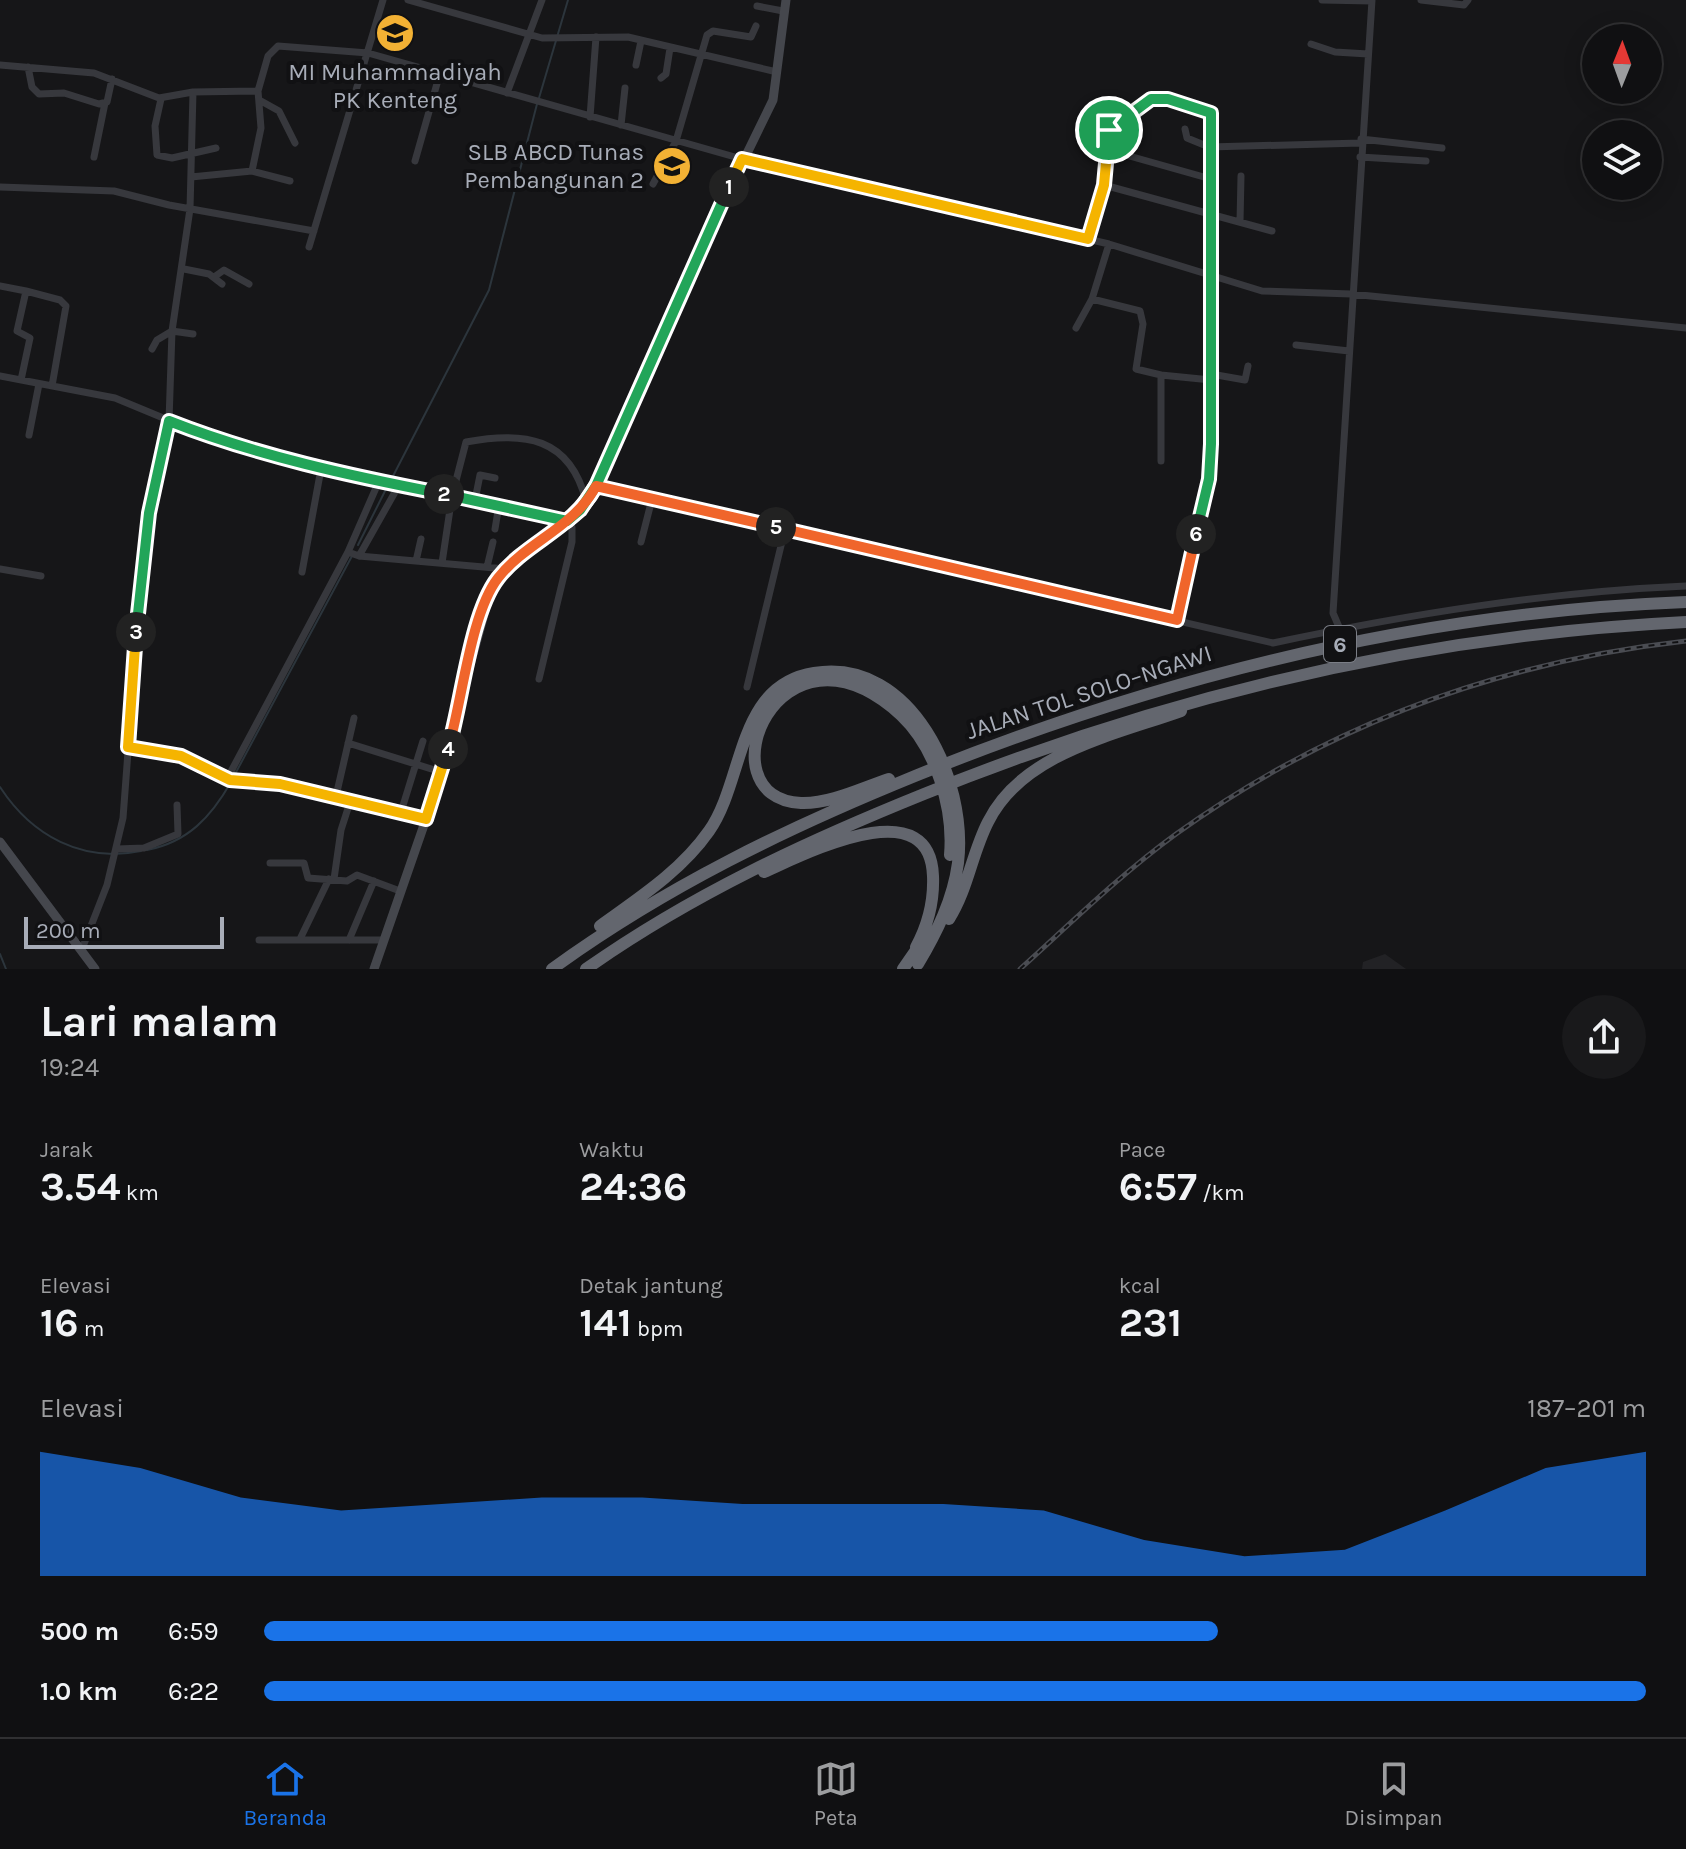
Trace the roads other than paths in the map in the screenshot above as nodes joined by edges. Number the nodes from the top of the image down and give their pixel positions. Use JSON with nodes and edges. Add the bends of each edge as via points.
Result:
{"nodes":[{"id":1,"x":383,"y":0,"type":"edge"},
{"id":2,"x":408,"y":0,"type":"edge"},
{"id":3,"x":542,"y":0,"type":"edge"},
{"id":4,"x":786,"y":0,"type":"edge"},
{"id":5,"x":1322,"y":0,"type":"edge"},
{"id":6,"x":1372,"y":0,"type":"edge"},
{"id":7,"x":1421,"y":0,"type":"edge"},
{"id":8,"x":1468,"y":0,"type":"edge"},
{"id":9,"x":1456,"y":2,"type":"edge"},
{"id":10,"x":757,"y":6,"type":"dead end"},
{"id":11,"x":783,"y":11,"type":"junction"},
{"id":12,"x":756,"y":26,"type":"dead end"},
{"id":13,"x":530,"y":34,"type":"junction"},
{"id":14,"x":596,"y":37,"type":"junction"},
{"id":15,"x":641,"y":41,"type":"junction"},
{"id":16,"x":1311,"y":44,"type":"dead end"},
{"id":17,"x":670,"y":48,"type":"junction"},
{"id":18,"x":368,"y":53,"type":"junction"},
{"id":19,"x":1368,"y":54,"type":"junction"},
{"id":20,"x":700,"y":56,"type":"junction"},
{"id":21,"x":0,"y":65,"type":"edge"},
{"id":22,"x":636,"y":65,"type":"dead end"},
{"id":23,"x":28,"y":67,"type":"junction"},
{"id":24,"x":777,"y":72,"type":"junction"},
{"id":25,"x":440,"y":73,"type":"junction"},
{"id":26,"x":661,"y":78,"type":"dead end"},
{"id":27,"x":112,"y":79,"type":"junction"},
{"id":28,"x":625,"y":88,"type":"dead end"},
{"id":29,"x":258,"y":91,"type":"junction"},
{"id":30,"x":193,"y":92,"type":"junction"},
{"id":31,"x":507,"y":93,"type":"junction"},
{"id":32,"x":161,"y":99,"type":"junction"},
{"id":33,"x":261,"y":101,"type":"junction"},
{"id":34,"x":105,"y":103,"type":"junction"},
{"id":35,"x":590,"y":117,"type":"junction"},
{"id":36,"x":621,"y":125,"type":"junction"},
{"id":37,"x":1185,"y":129,"type":"dead end"},
{"id":38,"x":676,"y":141,"type":"junction"},
{"id":39,"x":1361,"y":141,"type":"junction"},
{"id":40,"x":295,"y":143,"type":"dead end"},
{"id":41,"x":1209,"y":145,"type":"junction"},
{"id":42,"x":216,"y":148,"type":"dead end"},
{"id":43,"x":1442,"y":148,"type":"dead end"},
{"id":44,"x":1108,"y":150,"type":"junction"},
{"id":45,"x":191,"y":154,"type":"junction"},
{"id":46,"x":94,"y":157,"type":"dead end"},
{"id":47,"x":1360,"y":157,"type":"junction"},
{"id":48,"x":742,"y":159,"type":"junction"},
{"id":49,"x":415,"y":161,"type":"dead end"},
{"id":50,"x":1426,"y":161,"type":"dead end"},
{"id":51,"x":252,"y":171,"type":"junction"},
{"id":52,"x":1241,"y":176,"type":"dead end"},
{"id":53,"x":191,"y":177,"type":"junction"},
{"id":54,"x":1211,"y":179,"type":"junction"},
{"id":55,"x":290,"y":181,"type":"dead end"},
{"id":56,"x":653,"y":184,"type":"dead end"},
{"id":57,"x":1104,"y":185,"type":"junction"},
{"id":58,"x":0,"y":187,"type":"edge"},
{"id":59,"x":190,"y":209,"type":"junction"},
{"id":60,"x":1211,"y":214,"type":"junction"},
{"id":61,"x":1240,"y":222,"type":"junction"},
{"id":62,"x":314,"y":231,"type":"junction"},
{"id":63,"x":1272,"y":231,"type":"dead end"},
{"id":64,"x":1088,"y":239,"type":"junction"},
{"id":65,"x":1109,"y":244,"type":"junction"},
{"id":66,"x":309,"y":247,"type":"dead end"},
{"id":67,"x":184,"y":269,"type":"junction"},
{"id":68,"x":214,"y":277,"type":"junction"},
{"id":69,"x":1211,"y":277,"type":"junction"},
{"id":70,"x":222,"y":284,"type":"dead end"},
{"id":71,"x":249,"y":284,"type":"dead end"},
{"id":72,"x":0,"y":286,"type":"edge"},
{"id":73,"x":26,"y":291,"type":"junction"},
{"id":74,"x":1351,"y":294,"type":"junction"},
{"id":75,"x":1092,"y":299,"type":"junction"},
{"id":76,"x":1076,"y":328,"type":"dead end"},
{"id":77,"x":1686,"y":328,"type":"edge"},
{"id":78,"x":172,"y":331,"type":"junction"},
{"id":79,"x":193,"y":334,"type":"dead end"},
{"id":80,"x":1296,"y":345,"type":"dead end"},
{"id":81,"x":152,"y":349,"type":"dead end"},
{"id":82,"x":1349,"y":351,"type":"junction"},
{"id":83,"x":1248,"y":366,"type":"dead end"},
{"id":84,"x":1161,"y":375,"type":"junction"},
{"id":85,"x":0,"y":376,"type":"edge"},
{"id":86,"x":1211,"y":377,"type":"junction"},
{"id":87,"x":21,"y":380,"type":"junction"},
{"id":88,"x":39,"y":384,"type":"junction"},
{"id":89,"x":52,"y":386,"type":"junction"},
{"id":90,"x":169,"y":421,"type":"junction"},
{"id":91,"x":29,"y":435,"type":"dead end"},
{"id":92,"x":1161,"y":461,"type":"dead end"},
{"id":93,"x":321,"y":469,"type":"junction"},
{"id":94,"x":495,"y":478,"type":"dead end"},
{"id":95,"x":390,"y":483,"type":"junction"},
{"id":96,"x":596,"y":486,"type":"junction"},
{"id":97,"x":452,"y":496,"type":"junction"},
{"id":98,"x":652,"y":499,"type":"junction"},
{"id":99,"x":475,"y":500,"type":"junction"},
{"id":100,"x":586,"y":502,"type":"junction"},
{"id":101,"x":499,"y":505,"type":"junction"},
{"id":102,"x":567,"y":521,"type":"junction"},
{"id":103,"x":495,"y":529,"type":"dead end"},
{"id":104,"x":785,"y":529,"type":"junction"},
{"id":105,"x":421,"y":539,"type":"dead end"},
{"id":106,"x":493,"y":542,"type":"dead end"},
{"id":107,"x":641,"y":542,"type":"dead end"},
{"id":108,"x":353,"y":555,"type":"junction"},
{"id":109,"x":416,"y":561,"type":"junction"},
{"id":110,"x":442,"y":563,"type":"junction"},
{"id":111,"x":487,"y":567,"type":"junction"},
{"id":112,"x":0,"y":569,"type":"edge"},
{"id":113,"x":506,"y":569,"type":"junction"},
{"id":114,"x":302,"y":572,"type":"dead end"},
{"id":115,"x":41,"y":576,"type":"dead end"},
{"id":116,"x":1686,"y":586,"type":"edge"},
{"id":117,"x":1686,"y":602,"type":"edge"},
{"id":118,"x":1177,"y":620,"type":"junction"},
{"id":119,"x":1686,"y":622,"type":"edge"},
{"id":120,"x":1339,"y":627,"type":"junction"},
{"id":121,"x":539,"y":679,"type":"dead end"},
{"id":122,"x":1267,"y":681,"type":"junction"},
{"id":123,"x":747,"y":687,"type":"dead end"},
{"id":124,"x":354,"y":718,"type":"dead end"},
{"id":125,"x":921,"y":732,"type":"junction"},
{"id":126,"x":1005,"y":739,"type":"junction"},
{"id":127,"x":423,"y":741,"type":"dead end"},
{"id":128,"x":348,"y":743,"type":"junction"},
{"id":129,"x":128,"y":747,"type":"junction"},
{"id":130,"x":416,"y":763,"type":"junction"},
{"id":131,"x":441,"y":772,"type":"junction"},
{"id":132,"x":228,"y":780,"type":"junction"},
{"id":133,"x":336,"y":796,"type":"junction"},
{"id":134,"x":351,"y":799,"type":"junction"},
{"id":135,"x":177,"y":805,"type":"dead end"},
{"id":136,"x":401,"y":812,"type":"junction"},
{"id":137,"x":426,"y":819,"type":"junction"},
{"id":138,"x":0,"y":842,"type":"edge"},
{"id":139,"x":116,"y":850,"type":"junction"},
{"id":140,"x":270,"y":863,"type":"dead end"},
{"id":141,"x":332,"y":879,"type":"junction"},
{"id":142,"x":374,"y":881,"type":"junction"},
{"id":143,"x":400,"y":891,"type":"junction"},
{"id":144,"x":652,"y":925,"type":"junction"},
{"id":145,"x":300,"y":939,"type":"junction"},
{"id":146,"x":259,"y":940,"type":"dead end"},
{"id":147,"x":349,"y":940,"type":"junction"},
{"id":148,"x":384,"y":940,"type":"junction"},
{"id":149,"x":82,"y":949,"type":"junction"},
{"id":150,"x":910,"y":966,"type":"edge"},
{"id":151,"x":95,"y":969,"type":"edge"},
{"id":152,"x":374,"y":969,"type":"edge"},
{"id":153,"x":550,"y":969,"type":"edge"},
{"id":154,"x":586,"y":969,"type":"edge"}],
"edges":[{"from":1,"to":18,"type":"street"},
{"from":2,"to":13,"type":"street"},
{"from":3,"to":13,"type":"street"},
{"from":4,"to":11,"type":"main road"},
{"from":5,"to":6,"type":"street"},
{"from":6,"to":19,"type":"street"},
{"from":7,"to":9,"type":"street"},
{"from":8,"to":9,"type":"street","via":[[1464,5]]},
{"from":10,"to":11,"type":"street"},
{"from":11,"to":24,"type":"main road"},
{"from":12,"to":20,"type":"street","via":[[751,37],[710,32]]},
{"from":13,"to":14,"type":"street"},
{"from":13,"to":31,"type":"street"},
{"from":14,"to":15,"type":"street"},
{"from":14,"to":35,"type":"street"},
{"from":15,"to":17,"type":"street"},
{"from":15,"to":22,"type":"street"},
{"from":16,"to":19,"type":"street"},
{"from":17,"to":20,"type":"street"},
{"from":17,"to":26,"type":"street"},
{"from":18,"to":25,"type":"street"},
{"from":18,"to":29,"type":"street","via":[[278,46],[268,56]]},
{"from":18,"to":62,"type":"street"},
{"from":19,"to":39,"type":"street"},
{"from":20,"to":24,"type":"street"},
{"from":20,"to":38,"type":"street"},
{"from":21,"to":23,"type":"street"},
{"from":23,"to":27,"type":"street"},
{"from":23,"to":34,"type":"street","via":[[39,94],[64,93]]},
{"from":24,"to":48,"type":"main road","via":[[773,100]]},
{"from":25,"to":31,"type":"street"},
{"from":25,"to":49,"type":"street"},
{"from":27,"to":32,"type":"street"},
{"from":27,"to":34,"type":"street"},
{"from":28,"to":36,"type":"street"},
{"from":29,"to":30,"type":"street"},
{"from":29,"to":33,"type":"street"},
{"from":30,"to":32,"type":"street"},
{"from":30,"to":45,"type":"street"},
{"from":31,"to":35,"type":"street"},
{"from":32,"to":45,"type":"street","via":[[154,151],[165,158]]},
{"from":33,"to":40,"type":"street","via":[[279,111]]},
{"from":33,"to":51,"type":"street","via":[[260,141]]},
{"from":34,"to":46,"type":"street"},
{"from":35,"to":36,"type":"street"},
{"from":36,"to":38,"type":"street"},
{"from":37,"to":41,"type":"street","via":[[1189,139]]},
{"from":38,"to":48,"type":"street"},
{"from":38,"to":56,"type":"street"},
{"from":39,"to":41,"type":"street"},
{"from":39,"to":43,"type":"street"},
{"from":39,"to":47,"type":"street"},
{"from":41,"to":44,"type":"street","via":[[1209,110],[1154,99],[1110,129]]},
{"from":41,"to":54,"type":"street"},
{"from":42,"to":45,"type":"street"},
{"from":44,"to":54,"type":"street"},
{"from":44,"to":57,"type":"street"},
{"from":45,"to":53,"type":"street"},
{"from":47,"to":50,"type":"street"},
{"from":47,"to":74,"type":"street"},
{"from":48,"to":64,"type":"street"},
{"from":48,"to":96,"type":"main road"},
{"from":51,"to":53,"type":"street"},
{"from":51,"to":55,"type":"street"},
{"from":52,"to":61,"type":"street"},
{"from":53,"to":59,"type":"street"},
{"from":54,"to":60,"type":"street"},
{"from":57,"to":60,"type":"street"},
{"from":57,"to":64,"type":"street"},
{"from":58,"to":59,"type":"street","via":[[114,191]]},
{"from":59,"to":62,"type":"street"},
{"from":59,"to":67,"type":"street"},
{"from":60,"to":61,"type":"street"},
{"from":60,"to":69,"type":"street"},
{"from":61,"to":63,"type":"street"},
{"from":62,"to":66,"type":"street"},
{"from":64,"to":65,"type":"street"},
{"from":65,"to":69,"type":"street"},
{"from":65,"to":75,"type":"street"},
{"from":67,"to":68,"type":"street"},
{"from":67,"to":78,"type":"street"},
{"from":68,"to":70,"type":"street"},
{"from":68,"to":71,"type":"street","via":[[224,270]]},
{"from":69,"to":74,"type":"street","via":[[1262,291]]},
{"from":69,"to":86,"type":"street"},
{"from":72,"to":73,"type":"street"},
{"from":73,"to":87,"type":"street","via":[[17,331],[30,338]]},
{"from":73,"to":89,"type":"street","via":[[60,300],[67,308]]},
{"from":74,"to":77,"type":"street"},
{"from":74,"to":82,"type":"street"},
{"from":75,"to":76,"type":"street"},
{"from":75,"to":84,"type":"street","via":[[1143,313],[1136,369]]},
{"from":78,"to":79,"type":"street"},
{"from":78,"to":81,"type":"street"},
{"from":78,"to":90,"type":"street"},
{"from":80,"to":82,"type":"street"},
{"from":82,"to":120,"type":"street","via":[[1333,613]]},
{"from":83,"to":86,"type":"street","via":[[1245,380]]},
{"from":84,"to":86,"type":"street"},
{"from":84,"to":92,"type":"street"},
{"from":85,"to":87,"type":"street"},
{"from":86,"to":118,"type":"street","via":[[1209,476]]},
{"from":87,"to":88,"type":"street"},
{"from":88,"to":89,"type":"street"},
{"from":88,"to":91,"type":"street"},
{"from":89,"to":90,"type":"street","via":[[115,398]]},
{"from":90,"to":93,"type":"street"},
{"from":90,"to":129,"type":"street","via":[[146,533]]},
{"from":93,"to":95,"type":"street"},
{"from":93,"to":114,"type":"street"},
{"from":94,"to":99,"type":"street","via":[[480,475]]},
{"from":95,"to":97,"type":"street"},
{"from":95,"to":108,"type":"street"},
{"from":95,"to":108,"type":"street"},
{"from":96,"to":98,"type":"street"},
{"from":96,"to":100,"type":"main road"},
{"from":97,"to":99,"type":"street"},
{"from":97,"to":100,"type":"street","via":[[466,442],[519,438],[542,443],[573,464]]},
{"from":97,"to":110,"type":"street"},
{"from":98,"to":104,"type":"street"},
{"from":98,"to":107,"type":"street"},
{"from":99,"to":101,"type":"street"},
{"from":100,"to":102,"type":"main road"},
{"from":101,"to":102,"type":"street"},
{"from":101,"to":103,"type":"street"},
{"from":102,"to":113,"type":"main road"},
{"from":102,"to":121,"type":"street","via":[[572,542]]},
{"from":104,"to":118,"type":"street"},
{"from":104,"to":123,"type":"street"},
{"from":105,"to":109,"type":"street"},
{"from":106,"to":111,"type":"street"},
{"from":108,"to":109,"type":"street"},
{"from":108,"to":132,"type":"street"},
{"from":109,"to":110,"type":"street"},
{"from":110,"to":111,"type":"street"},
{"from":111,"to":113,"type":"street"},
{"from":112,"to":115,"type":"street"},
{"from":113,"to":131,"type":"main road","via":[[491,589],[477,629]]},
{"from":116,"to":120,"type":"street","via":[[1527,598]]},
{"from":117,"to":126,"type":"highway","name":"JALAN TOL SOLO–NGAWI","number":"6","via":[[1519,614],[1321,648],[1171,686]]},
{"from":118,"to":120,"type":"street","via":[[1273,643]]},
{"from":119,"to":122,"type":"highway","name":"JALAN TOL SOLO–NGAWI","number":"6","via":[[1514,635]]},
{"from":122,"to":144,"type":"highway","name":"JALAN TOL SOLO–NGAWI","number":"6","via":[[1164,708],[1012,759],[782,855]]},
{"from":122,"to":150,"type":"highway","via":[[1097,742],[1046,763],[1016,783],[986,825],[958,903]]},
{"from":124,"to":128,"type":"street"},
{"from":125,"to":126,"type":"highway","via":[[870,691],[840,680],[814,682],[792,690],[768,712],[756,737],[754,759],[762,782],[777,797],[816,802]]},
{"from":125,"to":150,"type":"highway","via":[[954,818],[958,861],[949,900]]},
{"from":125,"to":153,"type":"highway","via":[[882,686],[851,672],[812,673],[781,686],[753,717],[722,809],[697,847]]},
{"from":126,"to":153,"type":"highway","name":"JALAN TOL SOLO–NGAWI","number":"6","via":[[835,809],[709,869]]},
{"from":127,"to":130,"type":"street"},
{"from":128,"to":130,"type":"street"},
{"from":128,"to":133,"type":"street"},
{"from":129,"to":132,"type":"street","via":[[181,756]]},
{"from":129,"to":139,"type":"street"},
{"from":130,"to":131,"type":"street"},
{"from":130,"to":136,"type":"street"},
{"from":131,"to":137,"type":"main road"},
{"from":132,"to":133,"type":"street"},
{"from":133,"to":134,"type":"street"},
{"from":134,"to":136,"type":"street"},
{"from":134,"to":141,"type":"street"},
{"from":135,"to":139,"type":"street","via":[[178,834],[144,848]]},
{"from":136,"to":137,"type":"street"},
{"from":137,"to":143,"type":"main road"},
{"from":138,"to":149,"type":"main road"},
{"from":139,"to":149,"type":"street"},
{"from":140,"to":141,"type":"street","via":[[304,863],[308,878]]},
{"from":141,"to":142,"type":"street","via":[[347,881],[357,875]]},
{"from":141,"to":145,"type":"street"},
{"from":142,"to":143,"type":"street"},
{"from":142,"to":147,"type":"street"},
{"from":143,"to":148,"type":"main road"},
{"from":144,"to":150,"type":"highway","via":[[768,870],[861,835],[893,830],[919,842],[933,865],[931,907]]},
{"from":144,"to":154,"type":"highway","name":"JALAN TOL SOLO–NGAWI","number":"6"},
{"from":145,"to":146,"type":"street"},
{"from":145,"to":147,"type":"street"},
{"from":147,"to":148,"type":"street"},
{"from":148,"to":152,"type":"main road"},
{"from":149,"to":151,"type":"main road"}]}
